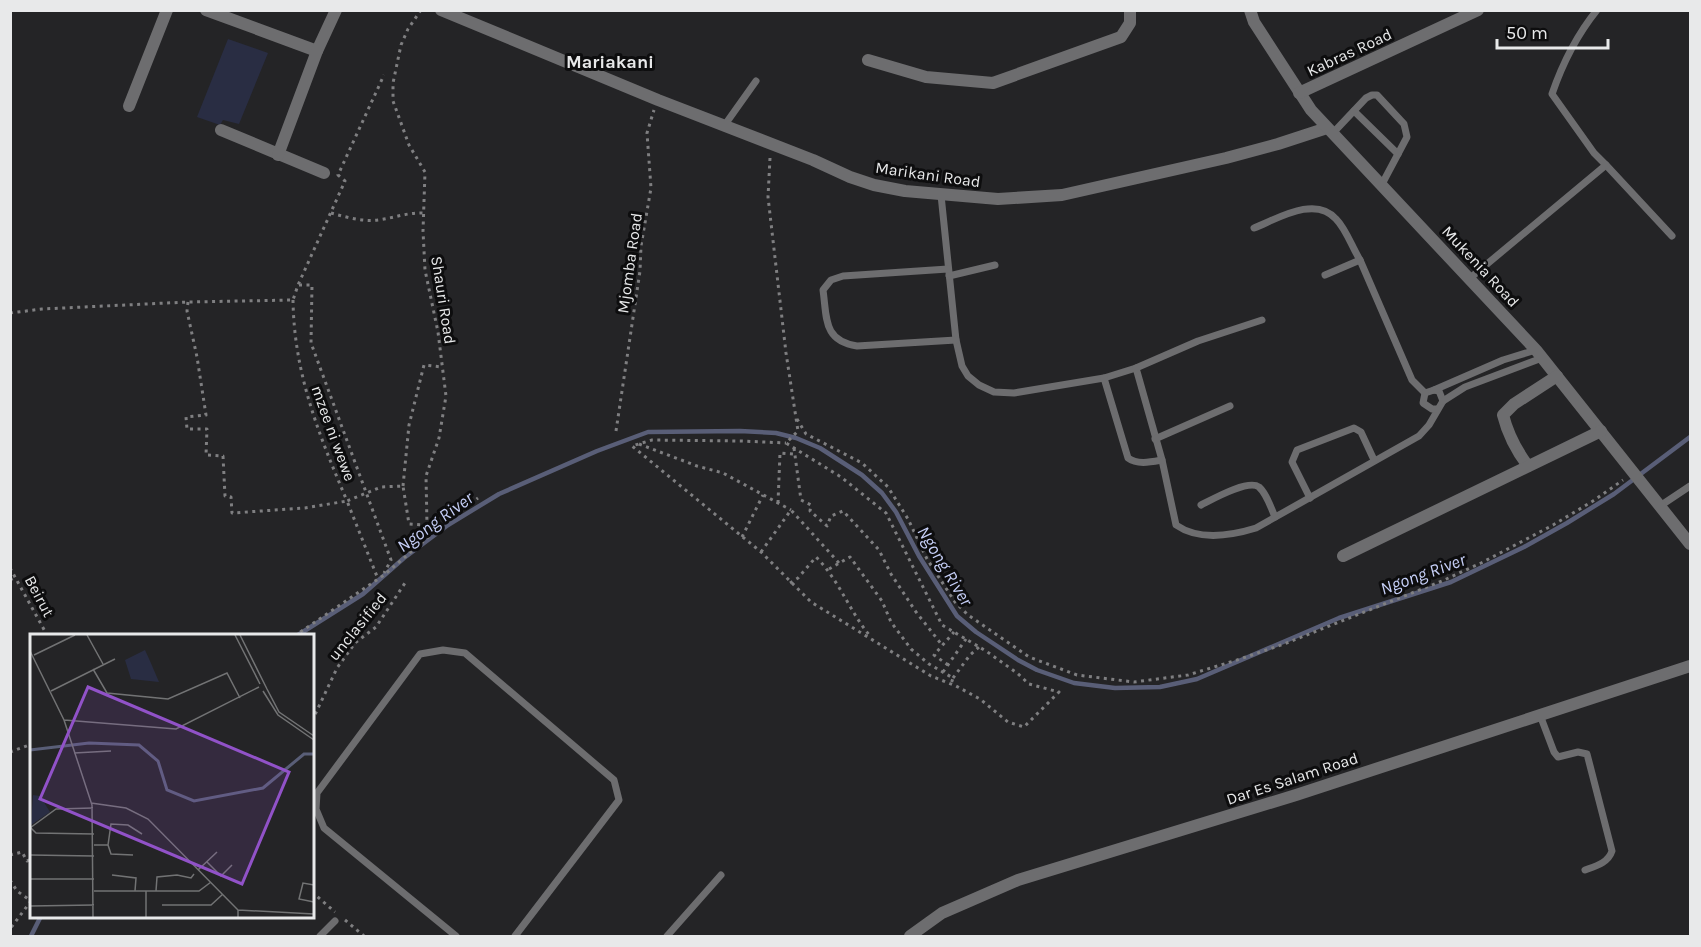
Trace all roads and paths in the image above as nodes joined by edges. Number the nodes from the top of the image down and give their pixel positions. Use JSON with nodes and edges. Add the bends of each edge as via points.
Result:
{"nodes":[{"id":1,"x":166,"y":10,"type":"edge"},
{"id":2,"x":206,"y":10,"type":"edge"},
{"id":3,"x":336,"y":10,"type":"edge"},
{"id":4,"x":421,"y":10,"type":"edge"},
{"id":5,"x":441,"y":10,"type":"edge"},
{"id":6,"x":1130,"y":10,"type":"edge"},
{"id":7,"x":1250,"y":10,"type":"edge"},
{"id":8,"x":1478,"y":10,"type":"edge"},
{"id":9,"x":1597,"y":10,"type":"edge"},
{"id":10,"x":317,"y":51,"type":"junction"},
{"id":11,"x":868,"y":60,"type":"dead end"},
{"id":12,"x":384,"y":75,"type":"dead end"},
{"id":13,"x":756,"y":81,"type":"dead end"},
{"id":14,"x":1299,"y":93,"type":"junction"},
{"id":15,"x":658,"y":100,"type":"junction"},
{"id":16,"x":129,"y":106,"type":"dead end"},
{"id":17,"x":1354,"y":111,"type":"junction"},
{"id":18,"x":724,"y":126,"type":"junction"},
{"id":19,"x":221,"y":130,"type":"dead end"},
{"id":20,"x":1330,"y":131,"type":"junction"},
{"id":21,"x":771,"y":144,"type":"junction"},
{"id":22,"x":1398,"y":154,"type":"junction"},
{"id":23,"x":278,"y":155,"type":"junction"},
{"id":24,"x":1606,"y":165,"type":"junction"},
{"id":25,"x":324,"y":173,"type":"dead end"},
{"id":26,"x":1381,"y":186,"type":"junction"},
{"id":27,"x":941,"y":195,"type":"junction"},
{"id":28,"x":331,"y":213,"type":"junction"},
{"id":29,"x":425,"y":213,"type":"junction"},
{"id":30,"x":1254,"y":228,"type":"dead end"},
{"id":31,"x":1672,"y":236,"type":"dead end"},
{"id":32,"x":1359,"y":260,"type":"junction"},
{"id":33,"x":995,"y":265,"type":"dead end"},
{"id":34,"x":949,"y":273,"type":"junction"},
{"id":35,"x":1324,"y":275,"type":"dead end"},
{"id":36,"x":1469,"y":279,"type":"junction"},
{"id":37,"x":298,"y":285,"type":"junction"},
{"id":38,"x":293,"y":300,"type":"junction"},
{"id":39,"x":188,"y":302,"type":"junction"},
{"id":40,"x":10,"y":313,"type":"edge"},
{"id":41,"x":1262,"y":320,"type":"dead end"},
{"id":42,"x":956,"y":340,"type":"junction"},
{"id":43,"x":1539,"y":354,"type":"junction"},
{"id":44,"x":442,"y":367,"type":"junction"},
{"id":45,"x":1136,"y":368,"type":"junction"},
{"id":46,"x":1557,"y":376,"type":"junction"},
{"id":47,"x":1104,"y":378,"type":"junction"},
{"id":48,"x":1434,"y":390,"type":"junction"},
{"id":49,"x":1425,"y":393,"type":"junction"},
{"id":50,"x":1443,"y":401,"type":"junction"},
{"id":51,"x":1230,"y":406,"type":"dead end"},
{"id":52,"x":1437,"y":409,"type":"junction"},
{"id":53,"x":795,"y":416,"type":"junction"},
{"id":54,"x":616,"y":431,"type":"dead end"},
{"id":55,"x":1601,"y":431,"type":"junction"},
{"id":56,"x":1155,"y":439,"type":"junction"},
{"id":57,"x":786,"y":443,"type":"junction"},
{"id":58,"x":639,"y":444,"type":"junction"},
{"id":59,"x":794,"y":448,"type":"junction"},
{"id":60,"x":795,"y":454,"type":"junction"},
{"id":61,"x":1162,"y":460,"type":"junction"},
{"id":62,"x":1374,"y":460,"type":"junction"},
{"id":63,"x":1528,"y":466,"type":"junction"},
{"id":64,"x":1634,"y":471,"type":"junction"},
{"id":65,"x":404,"y":486,"type":"junction"},
{"id":66,"x":1690,"y":486,"type":"edge"},
{"id":67,"x":367,"y":493,"type":"junction"},
{"id":68,"x":763,"y":495,"type":"junction"},
{"id":69,"x":478,"y":498,"type":"dead end"},
{"id":70,"x":1310,"y":498,"type":"junction"},
{"id":71,"x":347,"y":501,"type":"junction"},
{"id":72,"x":1657,"y":501,"type":"junction"},
{"id":73,"x":778,"y":503,"type":"junction"},
{"id":74,"x":1201,"y":505,"type":"dead end"},
{"id":75,"x":791,"y":510,"type":"junction"},
{"id":76,"x":1275,"y":517,"type":"junction"},
{"id":77,"x":432,"y":534,"type":"junction"},
{"id":78,"x":742,"y":537,"type":"junction"},
{"id":79,"x":1690,"y":544,"type":"edge"},
{"id":80,"x":761,"y":552,"type":"junction"},
{"id":81,"x":1343,"y":556,"type":"dead end"},
{"id":82,"x":839,"y":563,"type":"junction"},
{"id":83,"x":10,"y":568,"type":"edge"},
{"id":84,"x":829,"y":569,"type":"junction"},
{"id":85,"x":384,"y":575,"type":"junction"},
{"id":86,"x":16,"y":577,"type":"junction"},
{"id":87,"x":378,"y":579,"type":"junction"},
{"id":88,"x":10,"y":580,"type":"edge"},
{"id":89,"x":407,"y":580,"type":"dead end"},
{"id":90,"x":790,"y":583,"type":"junction"},
{"id":91,"x":954,"y":632,"type":"junction"},
{"id":92,"x":46,"y":634,"type":"edge"},
{"id":93,"x":297,"y":634,"type":"edge"},
{"id":94,"x":966,"y":639,"type":"junction"},
{"id":95,"x":874,"y":641,"type":"junction"},
{"id":96,"x":942,"y":645,"type":"junction"},
{"id":97,"x":979,"y":647,"type":"junction"},
{"id":98,"x":948,"y":665,"type":"junction"},
{"id":99,"x":1690,"y":666,"type":"edge"},
{"id":100,"x":943,"y":672,"type":"junction"},
{"id":101,"x":953,"y":678,"type":"junction"},
{"id":102,"x":951,"y":684,"type":"junction"},
{"id":103,"x":1540,"y":715,"type":"junction"},
{"id":104,"x":314,"y":717,"type":"edge"},
{"id":105,"x":30,"y":745,"type":"edge"},
{"id":106,"x":10,"y":752,"type":"edge"},
{"id":107,"x":10,"y":855,"type":"edge"},
{"id":108,"x":30,"y":860,"type":"edge"},
{"id":109,"x":1585,"y":870,"type":"dead end"},
{"id":110,"x":721,"y":875,"type":"dead end"},
{"id":111,"x":10,"y":880,"type":"edge"},
{"id":112,"x":30,"y":900,"type":"edge"},
{"id":113,"x":30,"y":902,"type":"edge"},
{"id":114,"x":335,"y":921,"type":"dead end"},
{"id":115,"x":10,"y":929,"type":"edge"},
{"id":116,"x":320,"y":936,"type":"edge"},
{"id":117,"x":456,"y":936,"type":"edge"},
{"id":118,"x":515,"y":936,"type":"edge"},
{"id":119,"x":667,"y":936,"type":"edge"},
{"id":120,"x":910,"y":936,"type":"edge"}],
"edges":[{"from":1,"to":16,"type":"street"},
{"from":2,"to":10,"type":"street"},
{"from":3,"to":10,"type":"street"},
{"from":4,"to":29,"type":"path","name":"Shauri Road","via":[[401,45],[393,101],[425,172]]},
{"from":5,"to":15,"type":"street","name":"Marikani Road"},
{"from":6,"to":11,"type":"street","via":[[1130,23],[1121,37],[993,83],[926,77]]},
{"from":7,"to":14,"type":"street","name":"Mukenia Road"},
{"from":8,"to":14,"type":"street","name":"Kabras Road"},
{"from":9,"to":24,"type":"lane","via":[[1563,63],[1552,94]]},
{"from":10,"to":23,"type":"street"},
{"from":12,"to":28,"type":"path","via":[[338,175],[345,181]]},
{"from":13,"to":18,"type":"lane"},
{"from":14,"to":20,"type":"street","name":"Mukenia Road"},
{"from":15,"to":18,"type":"street","name":"Marikani Road"},
{"from":15,"to":54,"type":"path","name":"Mjomba Road","via":[[647,132],[651,188]]},
{"from":17,"to":20,"type":"lane"},
{"from":17,"to":22,"type":"lane"},
{"from":17,"to":22,"type":"lane","via":[[1366,98],[1377,95],[1404,124],[1407,137]]},
{"from":18,"to":21,"type":"street","name":"Marikani Road"},
{"from":19,"to":23,"type":"street"},
{"from":20,"to":26,"type":"street","name":"Mukenia Road"},
{"from":20,"to":27,"type":"street","name":"Marikani Road","via":[[1062,195],[998,199]]},
{"from":21,"to":27,"type":"street","name":"Marikani Road","via":[[874,185]]},
{"from":21,"to":53,"type":"path","via":[[768,197]]},
{"from":22,"to":26,"type":"lane"},
{"from":23,"to":25,"type":"street"},
{"from":24,"to":31,"type":"lane"},
{"from":24,"to":36,"type":"lane"},
{"from":26,"to":36,"type":"street","name":"Mukenia Road"},
{"from":27,"to":34,"type":"lane"},
{"from":28,"to":29,"type":"path","via":[[378,220]]},
{"from":28,"to":37,"type":"path"},
{"from":29,"to":44,"type":"path","name":"Shauri Road","via":[[425,270]]},
{"from":30,"to":32,"type":"lane","via":[[1299,211],[1327,211],[1337,219]]},
{"from":32,"to":35,"type":"lane"},
{"from":32,"to":49,"type":"lane","via":[[1412,380]]},
{"from":33,"to":34,"type":"lane"},
{"from":34,"to":42,"type":"lane"},
{"from":34,"to":42,"type":"lane","via":[[843,276],[831,280],[824,290],[827,325],[843,344],[857,346]]},
{"from":36,"to":43,"type":"street","name":"Mukenia Road"},
{"from":37,"to":38,"type":"path"},
{"from":37,"to":67,"type":"path","via":[[312,285],[311,343]]},
{"from":38,"to":39,"type":"path"},
{"from":38,"to":71,"type":"path","name":"mzee ni wewe","via":[[295,343],[313,417]]},
{"from":39,"to":40,"type":"path"},
{"from":39,"to":71,"type":"path","via":[[206,415],[186,417],[187,429],[207,429],[206,455],[223,456],[225,496],[231,497],[232,513]]},
{"from":41,"to":45,"type":"lane","via":[[1198,341]]},
{"from":42,"to":47,"type":"lane","via":[[968,376],[994,392],[1014,393]]},
{"from":43,"to":46,"type":"street","name":"Mukenia Road"},
{"from":43,"to":48,"type":"lane","via":[[1503,360]]},
{"from":43,"to":50,"type":"lane"},
{"from":44,"to":65,"type":"path","via":[[424,365],[409,425]]},
{"from":44,"to":77,"type":"path","name":"Shauri Road","via":[[446,396],[439,438],[426,476],[427,525]]},
{"from":45,"to":47,"type":"lane"},
{"from":45,"to":56,"type":"lane"},
{"from":46,"to":55,"type":"street","name":"Mukenia Road"},
{"from":46,"to":63,"type":"street","via":[[1503,415],[1516,450]]},
{"from":47,"to":61,"type":"lane","via":[[1128,458],[1132,462]]},
{"from":48,"to":49,"type":"lane"},
{"from":48,"to":50,"type":"lane"},
{"from":49,"to":52,"type":"lane","via":[[1424,403],[1432,410]]},
{"from":50,"to":52,"type":"lane"},
{"from":51,"to":56,"type":"lane"},
{"from":52,"to":62,"type":"lane","via":[[1419,436]]},
{"from":53,"to":57,"type":"path","via":[[798,431]]},
{"from":53,"to":64,"type":"path","via":[[806,434],[862,463],[888,487],[927,559],[968,615],[1029,657],[1077,675],[1134,682],[1188,675],[1237,660],[1442,581],[1553,525]]},
{"from":55,"to":63,"type":"street"},
{"from":55,"to":64,"type":"street","name":"Mukenia Road"},
{"from":56,"to":61,"type":"lane"},
{"from":57,"to":58,"type":"path","via":[[652,440]]},
{"from":57,"to":59,"type":"path"},
{"from":58,"to":68,"type":"path","via":[[723,473]]},
{"from":58,"to":78,"type":"path","via":[[632,446]]},
{"from":59,"to":60,"type":"path"},
{"from":59,"to":91,"type":"path","via":[[841,477],[886,513],[942,625]]},
{"from":60,"to":73,"type":"path","via":[[780,453]]},
{"from":60,"to":96,"type":"path","via":[[801,500],[811,505],[810,511],[828,526],[831,516],[843,511],[879,550],[916,612]]},
{"from":61,"to":76,"type":"lane","via":[[1176,525],[1185,532],[1237,534]]},
{"from":62,"to":70,"type":"lane"},
{"from":62,"to":70,"type":"lane","via":[[1361,432],[1354,428],[1297,450],[1292,462]]},
{"from":63,"to":81,"type":"street"},
{"from":64,"to":72,"type":"street","name":"Mukenia Road"},
{"from":65,"to":67,"type":"path","name":"mzee ni wewe","via":[[381,487]]},
{"from":65,"to":77,"type":"path","via":[[409,524],[423,525]]},
{"from":66,"to":72,"type":"lane"},
{"from":67,"to":71,"type":"path","name":"mzee ni wewe"},
{"from":67,"to":85,"type":"path","via":[[391,560]]},
{"from":68,"to":73,"type":"path"},
{"from":68,"to":78,"type":"path"},
{"from":69,"to":77,"type":"path"},
{"from":70,"to":76,"type":"lane"},
{"from":71,"to":87,"type":"path","name":"mzee ni wewe"},
{"from":72,"to":79,"type":"street","name":"Mukenia Road"},
{"from":73,"to":75,"type":"path"},
{"from":74,"to":76,"type":"lane","via":[[1243,486],[1255,485]]},
{"from":75,"to":80,"type":"path"},
{"from":75,"to":82,"type":"path"},
{"from":77,"to":85,"type":"path"},
{"from":78,"to":80,"type":"path"},
{"from":80,"to":90,"type":"path"},
{"from":82,"to":84,"type":"path"},
{"from":82,"to":100,"type":"path","via":[[850,557],[911,648]]},
{"from":83,"to":86,"type":"path","name":"Beirut"},
{"from":84,"to":90,"type":"path","via":[[816,557]]},
{"from":84,"to":95,"type":"path","via":[[859,623]]},
{"from":85,"to":87,"type":"path"},
{"from":86,"to":88,"type":"path"},
{"from":86,"to":92,"type":"path","name":"Beirut"},
{"from":87,"to":93,"type":"path"},
{"from":89,"to":104,"type":"path","name":"unclasified","via":[[376,627],[355,643],[336,668]]},
{"from":90,"to":95,"type":"path","via":[[811,602]]},
{"from":91,"to":94,"type":"path"},
{"from":91,"to":96,"type":"path"},
{"from":94,"to":97,"type":"path"},
{"from":94,"to":98,"type":"path"},
{"from":95,"to":102,"type":"path"},
{"from":96,"to":98,"type":"path","via":[[934,655]]},
{"from":97,"to":101,"type":"path"},
{"from":97,"to":102,"type":"path","via":[[1029,684],[1059,692],[1024,727],[1008,722],[980,699]]},
{"from":98,"to":100,"type":"path"},
{"from":99,"to":103,"type":"street","name":"Dar Es Salam Road"},
{"from":100,"to":101,"type":"path"},
{"from":101,"to":102,"type":"path"},
{"from":103,"to":109,"type":"lane","via":[[1558,757],[1587,754],[1612,851],[1602,863]]},
{"from":103,"to":120,"type":"street","name":"Dar Es Salam Road","via":[[1018,880],[942,913]]},
{"from":105,"to":106,"type":"path"},
{"from":107,"to":108,"type":"path","via":[[22,852]]},
{"from":110,"to":119,"type":"lane"},
{"from":111,"to":112,"type":"path"},
{"from":113,"to":115,"type":"path"},
{"from":114,"to":116,"type":"lane"},
{"from":117,"to":118,"type":"lane","via":[[324,828],[316,809],[318,793],[420,654],[443,650],[465,652],[614,780],[618,789],[619,800]]}]}
